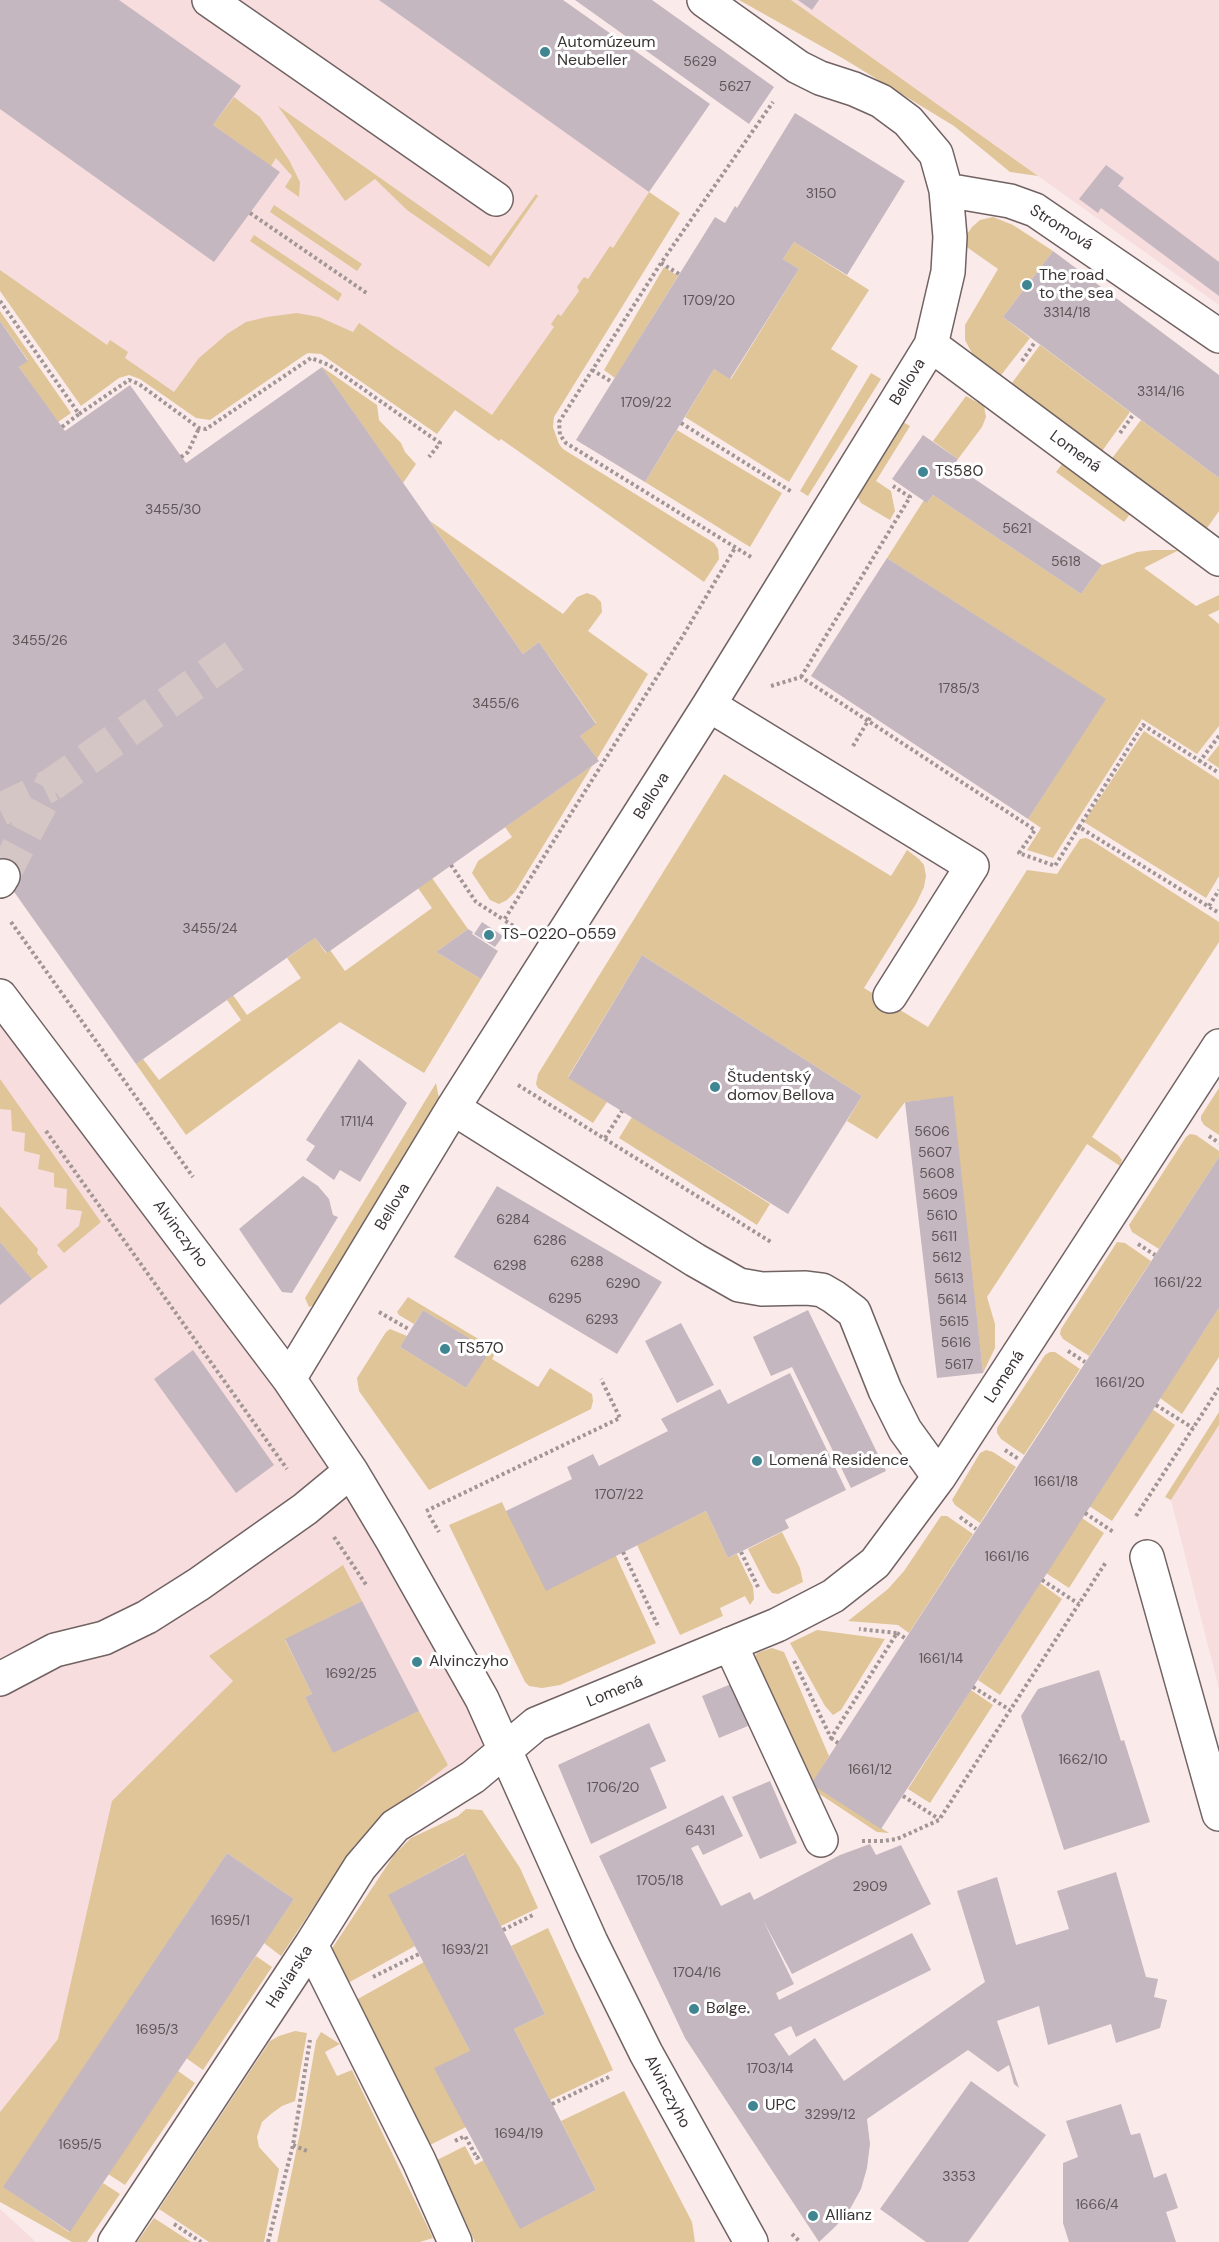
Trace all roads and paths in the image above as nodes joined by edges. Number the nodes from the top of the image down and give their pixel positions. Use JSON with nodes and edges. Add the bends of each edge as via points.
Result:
{"nodes":[{"id":1,"x":209,"y":0,"type":"edge"},
{"id":2,"x":704,"y":0,"type":"edge"},
{"id":3,"x":798,"y":67,"type":"junction"},
{"id":4,"x":946,"y":190,"type":"junction"},
{"id":5,"x":496,"y":199,"type":"dead end"},
{"id":6,"x":250,"y":213,"type":"dead end"},
{"id":7,"x":661,"y":263,"type":"junction"},
{"id":8,"x":679,"y":274,"type":"dead end"},
{"id":9,"x":368,"y":294,"type":"dead end"},
{"id":10,"x":0,"y":301,"type":"edge"},
{"id":11,"x":1219,"y":336,"type":"edge"},
{"id":12,"x":931,"y":345,"type":"junction"},
{"id":13,"x":592,"y":370,"type":"junction"},
{"id":14,"x":612,"y":382,"type":"dead end"},
{"id":15,"x":79,"y":414,"type":"junction"},
{"id":16,"x":681,"y":423,"type":"dead end"},
{"id":17,"x":62,"y":427,"type":"dead end"},
{"id":18,"x":199,"y":428,"type":"junction"},
{"id":19,"x":181,"y":457,"type":"dead end"},
{"id":20,"x":429,"y":457,"type":"dead end"},
{"id":21,"x":892,"y":486,"type":"dead end"},
{"id":22,"x":794,"y":493,"type":"dead end"},
{"id":23,"x":735,"y":548,"type":"junction"},
{"id":24,"x":754,"y":559,"type":"dead end"},
{"id":25,"x":1219,"y":559,"type":"edge"},
{"id":26,"x":801,"y":677,"type":"junction"},
{"id":27,"x":762,"y":689,"type":"dead end"},
{"id":28,"x":709,"y":705,"type":"junction"},
{"id":29,"x":870,"y":718,"type":"junction"},
{"id":30,"x":862,"y":732,"type":"dead end"},
{"id":31,"x":1219,"y":736,"type":"edge"},
{"id":32,"x":1200,"y":761,"type":"junction"},
{"id":33,"x":1219,"y":773,"type":"edge"},
{"id":34,"x":1079,"y":827,"type":"junction"},
{"id":35,"x":451,"y":866,"type":"dead end"},
{"id":36,"x":1219,"y":890,"type":"edge"},
{"id":37,"x":1209,"y":906,"type":"junction"},
{"id":38,"x":1219,"y":913,"type":"edge"},
{"id":39,"x":6,"y":915,"type":"dead end"},
{"id":40,"x":504,"y":920,"type":"junction"},
{"id":41,"x":514,"y":940,"type":"dead end"},
{"id":42,"x":0,"y":996,"type":"edge"},
{"id":43,"x":890,"y":996,"type":"dead end"},
{"id":44,"x":1219,"y":1046,"type":"edge"},
{"id":45,"x":518,"y":1085,"type":"dead end"},
{"id":46,"x":453,"y":1108,"type":"junction"},
{"id":47,"x":622,"y":1111,"type":"dead end"},
{"id":48,"x":42,"y":1125,"type":"dead end"},
{"id":49,"x":605,"y":1138,"type":"junction"},
{"id":50,"x":1211,"y":1138,"type":"dead end"},
{"id":51,"x":1219,"y":1143,"type":"edge"},
{"id":52,"x":195,"y":1181,"type":"dead end"},
{"id":53,"x":771,"y":1242,"type":"dead end"},
{"id":54,"x":1138,"y":1245,"type":"dead end"},
{"id":55,"x":1155,"y":1255,"type":"dead end"},
{"id":56,"x":379,"y":1312,"type":"dead end"},
{"id":57,"x":410,"y":1330,"type":"dead end"},
{"id":58,"x":1070,"y":1353,"type":"dead end"},
{"id":59,"x":1085,"y":1362,"type":"dead end"},
{"id":60,"x":289,"y":1378,"type":"junction"},
{"id":61,"x":601,"y":1379,"type":"dead end"},
{"id":62,"x":1219,"y":1388,"type":"edge"},
{"id":63,"x":1156,"y":1405,"type":"dead end"},
{"id":64,"x":1194,"y":1428,"type":"junction"},
{"id":65,"x":999,"y":1446,"type":"dead end"},
{"id":66,"x":1020,"y":1460,"type":"dead end"},
{"id":67,"x":351,"y":1471,"type":"junction"},
{"id":68,"x":292,"y":1477,"type":"dead end"},
{"id":69,"x":939,"y":1477,"type":"junction"},
{"id":70,"x":426,"y":1511,"type":"dead end"},
{"id":71,"x":953,"y":1513,"type":"dead end"},
{"id":72,"x":1085,"y":1513,"type":"dead end"},
{"id":73,"x":1135,"y":1517,"type":"dead end"},
{"id":74,"x":976,"y":1529,"type":"dead end"},
{"id":75,"x":1135,"y":1547,"type":"joint"},
{"id":76,"x":623,"y":1552,"type":"dead end"},
{"id":77,"x":1110,"y":1556,"type":"dead end"},
{"id":78,"x":1042,"y":1580,"type":"dead end"},
{"id":79,"x":1079,"y":1604,"type":"junction"},
{"id":80,"x":777,"y":1625,"type":"junction"},
{"id":81,"x":851,"y":1628,"type":"dead end"},
{"id":82,"x":897,"y":1633,"type":"junction"},
{"id":83,"x":905,"y":1638,"type":"dead end"},
{"id":84,"x":730,"y":1644,"type":"junction"},
{"id":85,"x":677,"y":1666,"type":"junction"},
{"id":86,"x":0,"y":1679,"type":"edge"},
{"id":87,"x":973,"y":1687,"type":"dead end"},
{"id":88,"x":1010,"y":1710,"type":"junction"},
{"id":89,"x":831,"y":1738,"type":"junction"},
{"id":90,"x":838,"y":1743,"type":"dead end"},
{"id":91,"x":505,"y":1750,"type":"junction"},
{"id":92,"x":903,"y":1796,"type":"dead end"},
{"id":93,"x":1219,"y":1814,"type":"edge"},
{"id":94,"x":939,"y":1820,"type":"junction"},
{"id":95,"x":821,"y":1840,"type":"dead end"},
{"id":96,"x":883,"y":1841,"type":"dead end"},
{"id":97,"x":544,"y":1910,"type":"dead end"},
{"id":98,"x":503,"y":1930,"type":"dead end"},
{"id":99,"x":311,"y":1945,"type":"junction"},
{"id":100,"x":419,"y":1954,"type":"dead end"},
{"id":101,"x":338,"y":1995,"type":"junction"},
{"id":102,"x":620,"y":2072,"type":"dead end"},
{"id":103,"x":552,"y":2104,"type":"dead end"},
{"id":104,"x":469,"y":2144,"type":"dead end"},
{"id":105,"x":292,"y":2145,"type":"junction"},
{"id":106,"x":307,"y":2151,"type":"dead end"},
{"id":107,"x":481,"y":2155,"type":"dead end"},
{"id":108,"x":115,"y":2242,"type":"edge"},
{"id":109,"x":268,"y":2242,"type":"edge"},
{"id":110,"x":455,"y":2242,"type":"edge"},
{"id":111,"x":751,"y":2242,"type":"edge"}],
"edges":[{"from":1,"to":5,"type":"street"},
{"from":2,"to":3,"type":"street"},
{"from":3,"to":4,"type":"street","via":[[881,101],[908,121],[936,154]]},
{"from":3,"to":7,"type":"path"},
{"from":4,"to":11,"type":"street","name":"Stromová","via":[[1010,201],[1041,213]]},
{"from":4,"to":12,"type":"street","name":"Bellova","via":[[948,272]]},
{"from":6,"to":9,"type":"path"},
{"from":7,"to":8,"type":"path"},
{"from":7,"to":13,"type":"path"},
{"from":10,"to":15,"type":"path"},
{"from":12,"to":25,"type":"street","name":"Lomená"},
{"from":12,"to":28,"type":"street","name":"Bellova"},
{"from":13,"to":14,"type":"path"},
{"from":13,"to":23,"type":"path","via":[[559,422],[560,435],[566,443]]},
{"from":15,"to":17,"type":"path"},
{"from":15,"to":18,"type":"path","via":[[129,380]]},
{"from":16,"to":22,"type":"path"},
{"from":18,"to":19,"type":"path","via":[[188,452]]},
{"from":18,"to":20,"type":"path","via":[[213,426],[311,358],[329,365],[440,443]]},
{"from":21,"to":26,"type":"path","via":[[910,497]]},
{"from":23,"to":24,"type":"path"},
{"from":23,"to":40,"type":"path"},
{"from":26,"to":27,"type":"path"},
{"from":26,"to":29,"type":"path"},
{"from":28,"to":43,"type":"street","via":[[972,866]]},
{"from":28,"to":46,"type":"street","name":"Bellova"},
{"from":29,"to":30,"type":"path"},
{"from":29,"to":34,"type":"path","via":[[1035,830],[1019,853],[1054,866]]},
{"from":31,"to":32,"type":"path"},
{"from":32,"to":33,"type":"path"},
{"from":32,"to":34,"type":"path","via":[[1143,725]]},
{"from":34,"to":37,"type":"path"},
{"from":35,"to":40,"type":"path","via":[[476,902]]},
{"from":36,"to":37,"type":"path"},
{"from":37,"to":38,"type":"path"},
{"from":39,"to":52,"type":"path"},
{"from":40,"to":41,"type":"path","via":[[520,930]]},
{"from":42,"to":60,"type":"street","name":"Alvinczyho"},
{"from":44,"to":69,"type":"street","name":"Lomená"},
{"from":45,"to":49,"type":"path"},
{"from":46,"to":60,"type":"street","name":"Bellova"},
{"from":46,"to":69,"type":"street","via":[[739,1285],[806,1288],[834,1296],[854,1312],[905,1431]]},
{"from":47,"to":49,"type":"path"},
{"from":48,"to":68,"type":"path"},
{"from":49,"to":53,"type":"path"},
{"from":50,"to":51,"type":"path"},
{"from":54,"to":55,"type":"path"},
{"from":56,"to":57,"type":"path"},
{"from":58,"to":59,"type":"path"},
{"from":60,"to":67,"type":"street","name":"Alvinczyho"},
{"from":61,"to":70,"type":"path","via":[[620,1418]]},
{"from":62,"to":64,"type":"path"},
{"from":63,"to":64,"type":"path"},
{"from":64,"to":73,"type":"path"},
{"from":65,"to":66,"type":"path"},
{"from":67,"to":86,"type":"street","via":[[305,1509],[147,1617],[104,1638],[55,1650]]},
{"from":67,"to":91,"type":"street","name":"Alvinczyho","via":[[482,1699]]},
{"from":69,"to":80,"type":"street","name":"Lomená","via":[[875,1563],[833,1596]]},
{"from":71,"to":74,"type":"path"},
{"from":72,"to":75,"type":"path"},
{"from":75,"to":93,"type":"street"},
{"from":76,"to":85,"type":"path"},
{"from":77,"to":79,"type":"path"},
{"from":78,"to":79,"type":"path"},
{"from":79,"to":88,"type":"path"},
{"from":80,"to":84,"type":"street","name":"Lomená"},
{"from":80,"to":89,"type":"path"},
{"from":81,"to":82,"type":"path"},
{"from":82,"to":83,"type":"path"},
{"from":82,"to":89,"type":"path"},
{"from":84,"to":85,"type":"street","name":"Lomená"},
{"from":84,"to":95,"type":"street"},
{"from":85,"to":91,"type":"street","name":"Lomená","via":[[536,1724]]},
{"from":87,"to":88,"type":"path"},
{"from":88,"to":94,"type":"path"},
{"from":89,"to":90,"type":"path"},
{"from":91,"to":99,"type":"street","name":"Haviarska","via":[[473,1777],[395,1826],[360,1867]]},
{"from":91,"to":111,"type":"street","name":"Alvinczyho","via":[[591,1942],[646,2053]]},
{"from":92,"to":94,"type":"path"},
{"from":94,"to":96,"type":"path","via":[[897,1839]]},
{"from":97,"to":98,"type":"path"},
{"from":99,"to":101,"type":"street"},
{"from":99,"to":108,"type":"street","name":"Haviarska"},
{"from":100,"to":101,"type":"path"},
{"from":101,"to":105,"type":"path","via":[[326,2004],[316,2020]]},
{"from":101,"to":110,"type":"street"},
{"from":102,"to":103,"type":"path"},
{"from":104,"to":107,"type":"path","via":[[477,2158]]},
{"from":105,"to":106,"type":"path"},
{"from":105,"to":109,"type":"path"}]}
